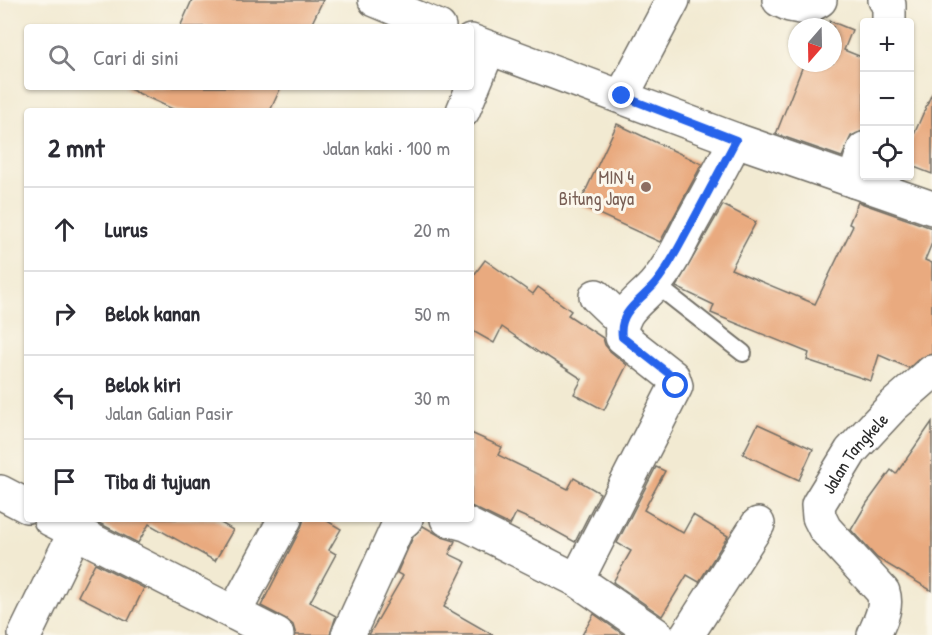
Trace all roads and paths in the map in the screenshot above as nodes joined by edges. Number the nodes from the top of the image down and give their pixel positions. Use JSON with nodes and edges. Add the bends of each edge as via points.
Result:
{"nodes":[{"id":1,"x":375,"y":0,"type":"edge"},
{"id":2,"x":673,"y":0,"type":"edge"},
{"id":3,"x":778,"y":0,"type":"edge"},
{"id":4,"x":820,"y":0,"type":"edge"},
{"id":5,"x":885,"y":0,"type":"edge"},
{"id":6,"x":890,"y":18,"type":"edge"},
{"id":7,"x":432,"y":24,"type":"edge"},
{"id":8,"x":480,"y":44,"type":"edge"},
{"id":9,"x":474,"y":68,"type":"edge"},
{"id":10,"x":468,"y":90,"type":"edge"},
{"id":11,"x":622,"y":96,"type":"junction"},
{"id":12,"x":464,"y":108,"type":"edge"},
{"id":13,"x":736,"y":140,"type":"junction"},
{"id":14,"x":860,"y":162,"type":"edge"},
{"id":15,"x":854,"y":181,"type":"junction"},
{"id":16,"x":932,"y":208,"type":"edge"},
{"id":17,"x":655,"y":284,"type":"junction"},
{"id":18,"x":596,"y":296,"type":"dead end"},
{"id":19,"x":622,"y":321,"type":"junction"},
{"id":20,"x":743,"y":353,"type":"dead end"},
{"id":21,"x":932,"y":372,"type":"edge"},
{"id":22,"x":0,"y":492,"type":"edge"},
{"id":23,"x":24,"y":504,"type":"edge"},
{"id":24,"x":283,"y":522,"type":"edge"},
{"id":25,"x":396,"y":522,"type":"edge"},
{"id":26,"x":458,"y":522,"type":"edge"},
{"id":27,"x":758,"y":524,"type":"dead end"},
{"id":28,"x":63,"y":526,"type":"edge"},
{"id":29,"x":576,"y":580,"type":"junction"},
{"id":30,"x":234,"y":612,"type":"junction"},
{"id":31,"x":25,"y":635,"type":"edge"},
{"id":32,"x":277,"y":635,"type":"edge"},
{"id":33,"x":348,"y":635,"type":"edge"},
{"id":34,"x":657,"y":635,"type":"edge"},
{"id":35,"x":687,"y":635,"type":"edge"},
{"id":36,"x":874,"y":635,"type":"edge"}],
"edges":[{"from":1,"to":7,"type":"street"},
{"from":2,"to":11,"type":"street"},
{"from":3,"to":4,"type":"street","via":[[806,8]]},
{"from":5,"to":6,"type":"street"},
{"from":8,"to":9,"type":"street"},
{"from":8,"to":11,"type":"street"},
{"from":10,"to":12,"type":"street"},
{"from":11,"to":13,"type":"street"},
{"from":13,"to":15,"type":"street"},
{"from":13,"to":17,"type":"street"},
{"from":14,"to":15,"type":"street"},
{"from":15,"to":16,"type":"street"},
{"from":17,"to":19,"type":"street"},
{"from":17,"to":20,"type":"lane"},
{"from":18,"to":19,"type":"street"},
{"from":19,"to":29,"type":"street","via":[[622,337],[673,377],[676,386]]},
{"from":21,"to":36,"type":"street","name":"Jalan Tangkele","via":[[851,451],[818,505],[825,529],[883,592],[884,611]]},
{"from":22,"to":23,"type":"street"},
{"from":24,"to":30,"type":"street"},
{"from":25,"to":33,"type":"street"},
{"from":26,"to":29,"type":"street"},
{"from":27,"to":35,"type":"street"},
{"from":28,"to":30,"type":"street"},
{"from":28,"to":31,"type":"street"},
{"from":29,"to":34,"type":"street"},
{"from":30,"to":32,"type":"street"}]}
